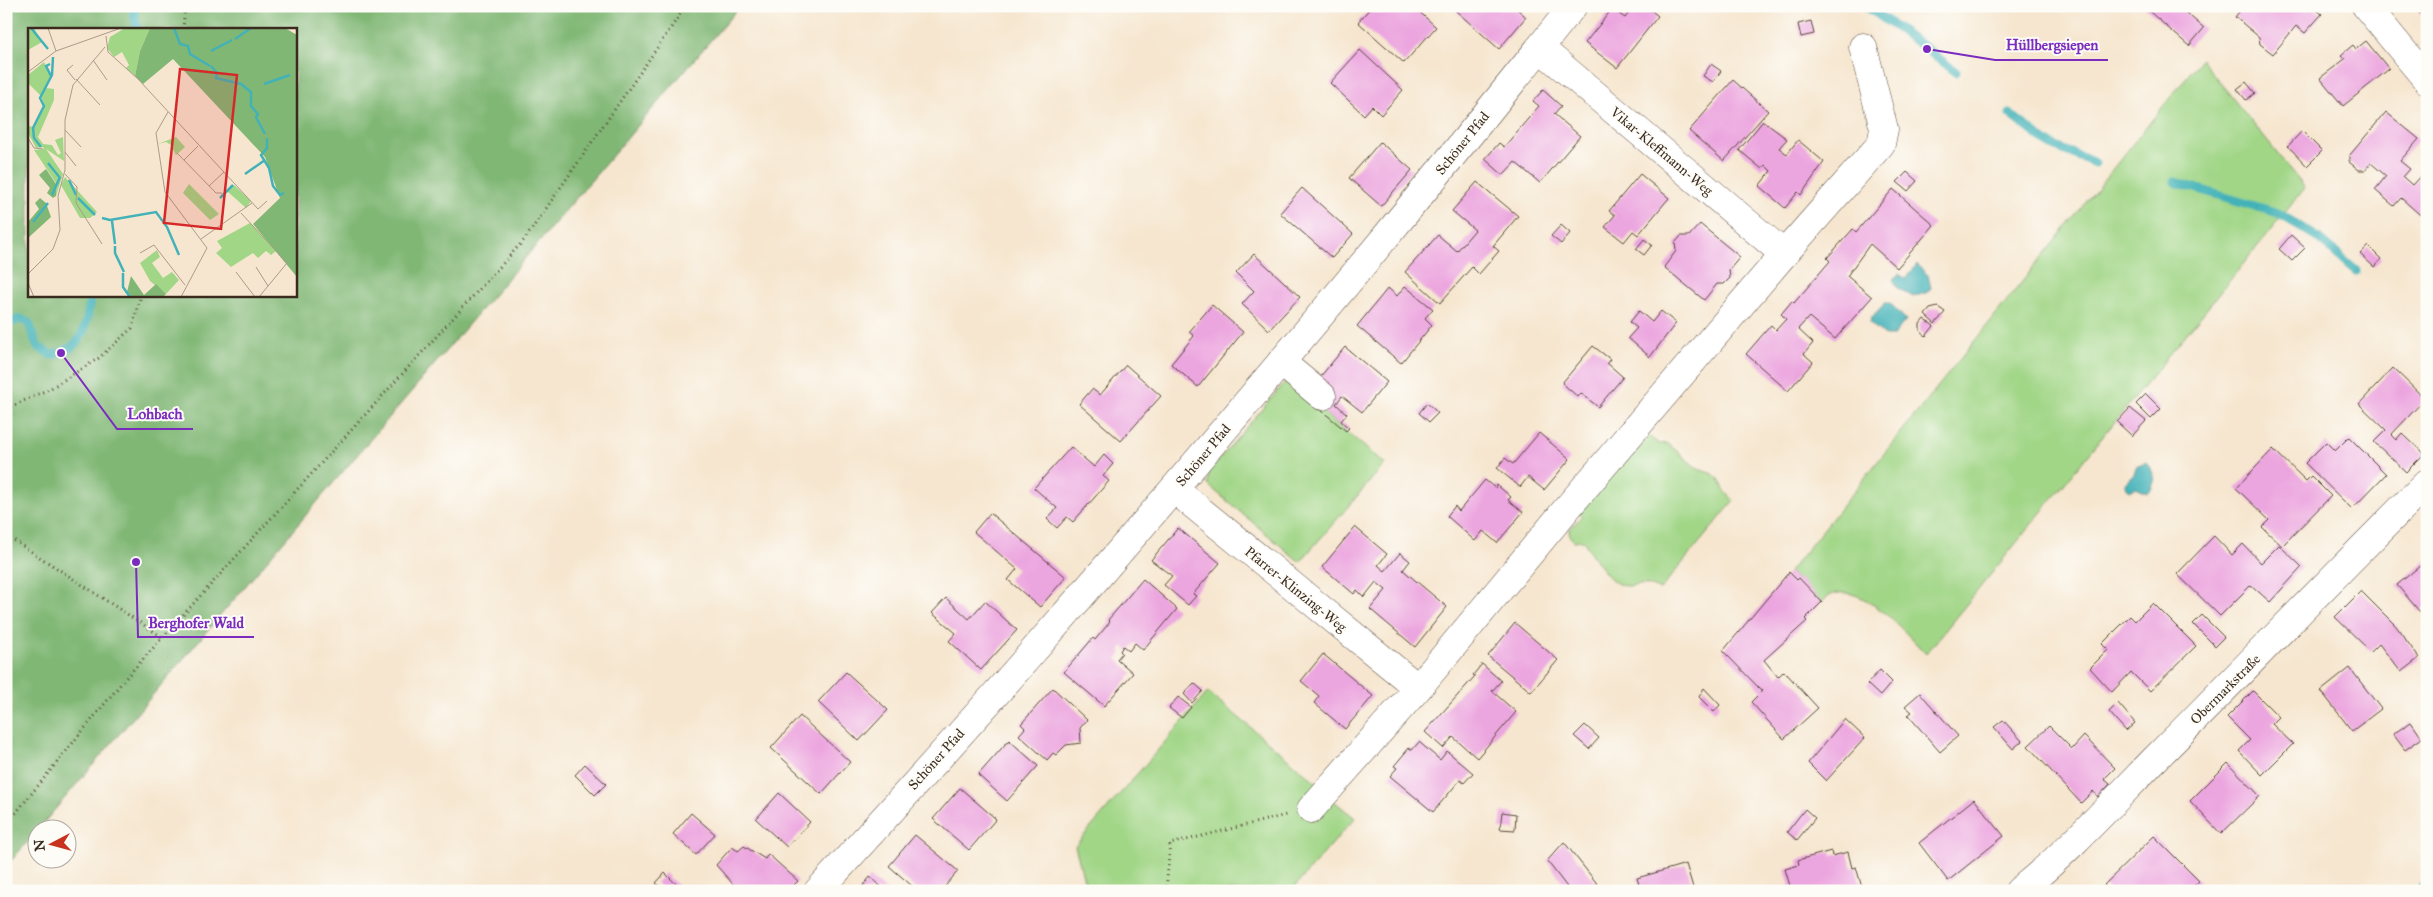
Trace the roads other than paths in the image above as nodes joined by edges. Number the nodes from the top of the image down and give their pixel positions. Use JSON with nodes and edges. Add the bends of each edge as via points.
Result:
{"nodes":[{"id":1,"x":1573,"y":6,"type":"edge"},
{"id":2,"x":2366,"y":6,"type":"edge"},
{"id":3,"x":1863,"y":47,"type":"dead end"},
{"id":4,"x":1540,"y":48,"type":"junction"},
{"id":5,"x":2427,"y":80,"type":"edge"},
{"id":6,"x":1784,"y":254,"type":"junction"},
{"id":7,"x":1281,"y":362,"type":"junction"},
{"id":8,"x":1322,"y":396,"type":"dead end"},
{"id":9,"x":2427,"y":483,"type":"edge"},
{"id":10,"x":1174,"y":489,"type":"junction"},
{"id":11,"x":1418,"y":688,"type":"junction"},
{"id":12,"x":1311,"y":809,"type":"road end"},
{"id":13,"x":818,"y":891,"type":"edge"},
{"id":14,"x":2018,"y":891,"type":"edge"}],
"edges":[{"from":1,"to":4,"type":"street","name":"Schöner Pfad"},
{"from":2,"to":5,"type":"street"},
{"from":3,"to":6,"type":"street","via":[[1884,137]]},
{"from":4,"to":6,"type":"street","name":"Vikar-Kleffmann-Weg"},
{"from":4,"to":7,"type":"street","name":"Schöner Pfad"},
{"from":6,"to":11,"type":"street"},
{"from":7,"to":8,"type":"street"},
{"from":7,"to":10,"type":"street","name":"Schöner Pfad"},
{"from":9,"to":14,"type":"street","name":"Obermarkstraße","via":[[2059,856]]},
{"from":10,"to":11,"type":"street","name":"Pfarrer-Klinzing-Weg"},
{"from":10,"to":13,"type":"street","name":"Schöner Pfad","via":[[1028,658]]},
{"from":11,"to":12,"type":"street"}]}
